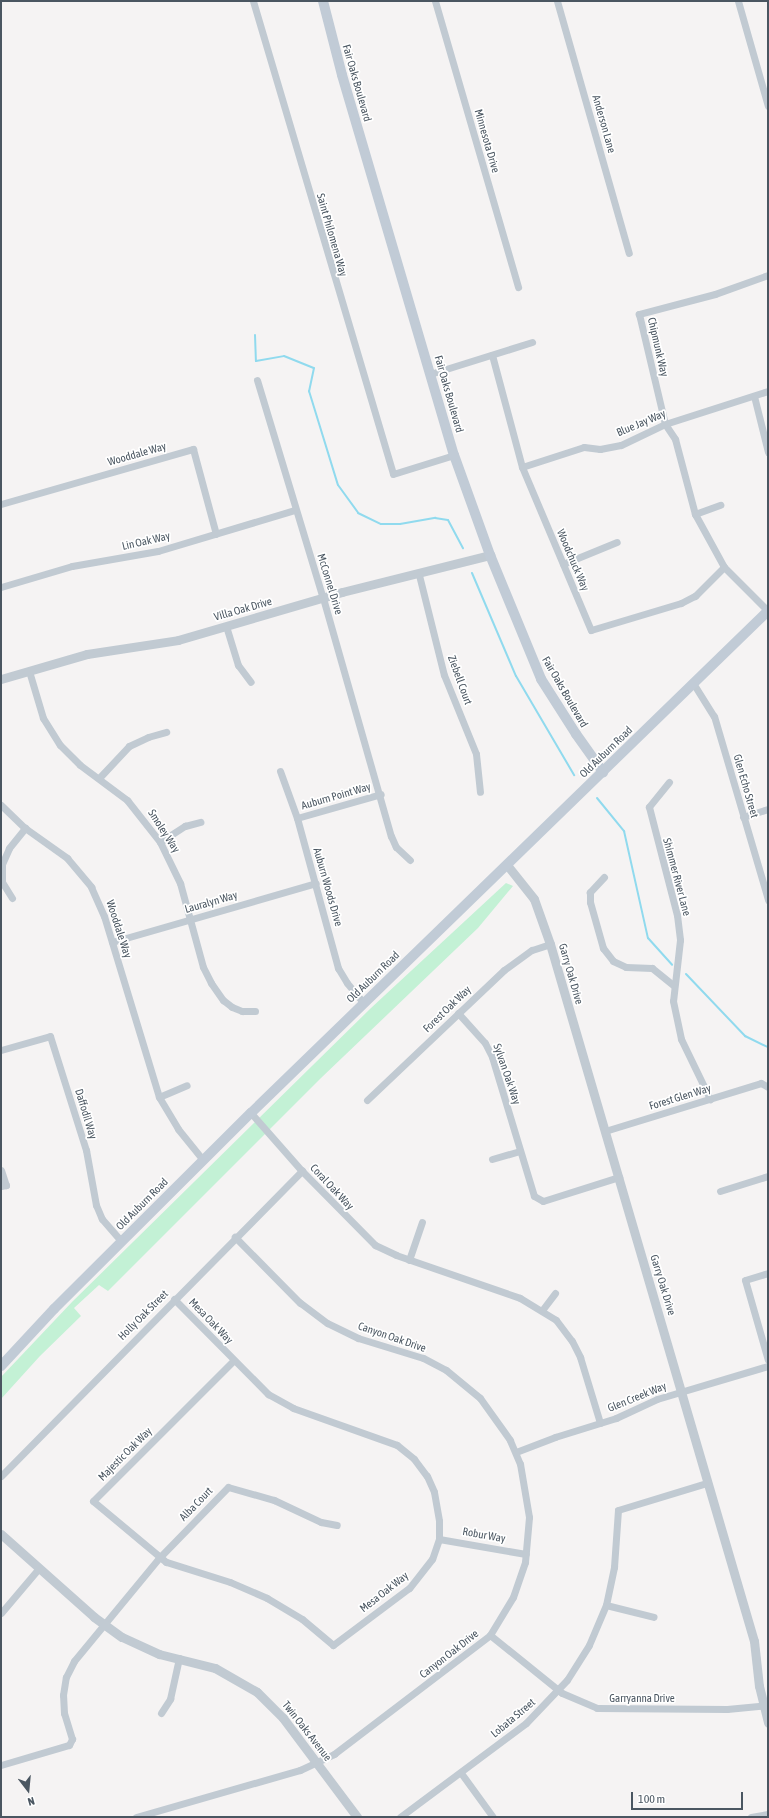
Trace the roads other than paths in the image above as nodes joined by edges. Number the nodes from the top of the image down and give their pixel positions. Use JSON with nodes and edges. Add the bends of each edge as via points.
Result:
{"nodes":[{"id":1,"x":252,"y":1,"type":"edge"},
{"id":2,"x":323,"y":1,"type":"edge"},
{"id":3,"x":435,"y":1,"type":"edge"},
{"id":4,"x":557,"y":1,"type":"edge"},
{"id":5,"x":738,"y":1,"type":"edge"},
{"id":6,"x":768,"y":106,"type":"edge"},
{"id":7,"x":629,"y":253,"type":"dead end"},
{"id":8,"x":768,"y":275,"type":"edge"},
{"id":9,"x":518,"y":287,"type":"dead end"},
{"id":10,"x":532,"y":342,"type":"dead end"},
{"id":11,"x":492,"y":355,"type":"junction"},
{"id":12,"x":430,"y":374,"type":"junction"},
{"id":13,"x":256,"y":380,"type":"dead end"},
{"id":14,"x":768,"y":391,"type":"edge"},
{"id":15,"x":754,"y":396,"type":"junction"},
{"id":16,"x":665,"y":424,"type":"junction"},
{"id":17,"x":768,"y":452,"type":"edge"},
{"id":18,"x":454,"y":455,"type":"junction"},
{"id":19,"x":522,"y":466,"type":"junction"},
{"id":20,"x":1,"y":504,"type":"edge"},
{"id":21,"x":720,"y":505,"type":"dead end"},
{"id":22,"x":295,"y":510,"type":"junction"},
{"id":23,"x":695,"y":514,"type":"junction"},
{"id":24,"x":216,"y":534,"type":"junction"},
{"id":25,"x":617,"y":542,"type":"dead end"},
{"id":26,"x":490,"y":556,"type":"junction"},
{"id":27,"x":563,"y":564,"type":"junction"},
{"id":28,"x":724,"y":567,"type":"junction"},
{"id":29,"x":419,"y":575,"type":"junction"},
{"id":30,"x":1,"y":587,"type":"edge"},
{"id":31,"x":323,"y":598,"type":"junction"},
{"id":32,"x":768,"y":611,"type":"edge"},
{"id":33,"x":226,"y":626,"type":"junction"},
{"id":34,"x":29,"y":671,"type":"junction"},
{"id":35,"x":1,"y":679,"type":"edge"},
{"id":36,"x":251,"y":682,"type":"dead end"},
{"id":37,"x":694,"y":683,"type":"junction"},
{"id":38,"x":166,"y":732,"type":"dead end"},
{"id":39,"x":280,"y":771,"type":"dead end"},
{"id":40,"x":603,"y":772,"type":"junction"},
{"id":41,"x":100,"y":777,"type":"junction"},
{"id":42,"x":669,"y":782,"type":"dead end"},
{"id":43,"x":480,"y":792,"type":"dead end"},
{"id":44,"x":381,"y":794,"type":"junction"},
{"id":45,"x":1,"y":805,"type":"edge"},
{"id":46,"x":768,"y":810,"type":"edge"},
{"id":47,"x":744,"y":817,"type":"junction"},
{"id":48,"x":297,"y":818,"type":"junction"},
{"id":49,"x":200,"y":822,"type":"dead end"},
{"id":50,"x":25,"y":828,"type":"junction"},
{"id":51,"x":160,"y":842,"type":"junction"},
{"id":52,"x":410,"y":860,"type":"dead end"},
{"id":53,"x":507,"y":865,"type":"junction"},
{"id":54,"x":604,"y":877,"type":"dead end"},
{"id":55,"x":316,"y":883,"type":"junction"},
{"id":56,"x":12,"y":898,"type":"dead end"},
{"id":57,"x":768,"y":900,"type":"edge"},
{"id":58,"x":191,"y":919,"type":"junction"},
{"id":59,"x":112,"y":942,"type":"junction"},
{"id":60,"x":550,"y":944,"type":"junction"},
{"id":61,"x":674,"y":985,"type":"junction"},
{"id":62,"x":364,"y":1003,"type":"junction"},
{"id":63,"x":255,"y":1011,"type":"dead end"},
{"id":64,"x":458,"y":1013,"type":"junction"},
{"id":65,"x":1,"y":1050,"type":"edge"},
{"id":66,"x":187,"y":1085,"type":"dead end"},
{"id":67,"x":768,"y":1087,"type":"edge"},
{"id":68,"x":158,"y":1097,"type":"junction"},
{"id":69,"x":710,"y":1099,"type":"junction"},
{"id":70,"x":367,"y":1100,"type":"dead end"},
{"id":71,"x":251,"y":1112,"type":"junction"},
{"id":72,"x":605,"y":1131,"type":"junction"},
{"id":73,"x":520,"y":1151,"type":"junction"},
{"id":74,"x":492,"y":1159,"type":"dead end"},
{"id":75,"x":203,"y":1160,"type":"junction"},
{"id":76,"x":1,"y":1170,"type":"edge"},
{"id":77,"x":302,"y":1171,"type":"junction"},
{"id":78,"x":768,"y":1176,"type":"edge"},
{"id":79,"x":619,"y":1177,"type":"junction"},
{"id":80,"x":1,"y":1186,"type":"edge"},
{"id":81,"x":720,"y":1191,"type":"dead end"},
{"id":82,"x":422,"y":1222,"type":"dead end"},
{"id":83,"x":235,"y":1237,"type":"junction"},
{"id":84,"x":122,"y":1242,"type":"junction"},
{"id":85,"x":409,"y":1260,"type":"junction"},
{"id":86,"x":768,"y":1273,"type":"edge"},
{"id":87,"x":555,"y":1293,"type":"dead end"},
{"id":88,"x":174,"y":1299,"type":"junction"},
{"id":89,"x":543,"y":1309,"type":"junction"},
{"id":90,"x":234,"y":1360,"type":"junction"},
{"id":91,"x":768,"y":1360,"type":"edge"},
{"id":92,"x":1,"y":1366,"type":"edge"},
{"id":93,"x":768,"y":1366,"type":"edge"},
{"id":94,"x":682,"y":1391,"type":"junction"},
{"id":95,"x":600,"y":1423,"type":"junction"},
{"id":96,"x":516,"y":1452,"type":"junction"},
{"id":97,"x":1,"y":1476,"type":"edge"},
{"id":98,"x":707,"y":1483,"type":"junction"},
{"id":99,"x":337,"y":1525,"type":"dead end"},
{"id":100,"x":1,"y":1534,"type":"edge"},
{"id":101,"x":439,"y":1539,"type":"junction"},
{"id":102,"x":526,"y":1554,"type":"junction"},
{"id":103,"x":159,"y":1558,"type":"junction"},
{"id":104,"x":39,"y":1568,"type":"junction"},
{"id":105,"x":606,"y":1605,"type":"junction"},
{"id":106,"x":1,"y":1612,"type":"edge"},
{"id":107,"x":654,"y":1616,"type":"dead end"},
{"id":108,"x":104,"y":1624,"type":"junction"},
{"id":109,"x":490,"y":1635,"type":"junction"},
{"id":110,"x":179,"y":1658,"type":"junction"},
{"id":111,"x":559,"y":1690,"type":"junction"},
{"id":112,"x":766,"y":1706,"type":"edge"},
{"id":113,"x":161,"y":1713,"type":"dead end"},
{"id":114,"x":768,"y":1723,"type":"edge"},
{"id":115,"x":317,"y":1763,"type":"junction"},
{"id":116,"x":1,"y":1765,"type":"edge"},
{"id":117,"x":461,"y":1773,"type":"junction"},
{"id":118,"x":768,"y":1814,"type":"edge"},
{"id":119,"x":136,"y":1817,"type":"edge"},
{"id":120,"x":357,"y":1817,"type":"edge"},
{"id":121,"x":400,"y":1817,"type":"edge"},
{"id":122,"x":494,"y":1817,"type":"edge"},
{"id":123,"x":751,"y":1817,"type":"edge"}],
"edges":[{"from":1,"to":18,"type":"street","name":"Saint Philomena Way","via":[[393,474]]},
{"from":2,"to":12,"type":"main road","name":"Fair Oaks Boulevard","via":[[342,75]]},
{"from":3,"to":9,"type":"street","name":"Minnesota Drive"},
{"from":4,"to":7,"type":"street","name":"Anderson Lane"},
{"from":5,"to":6,"type":"street"},
{"from":8,"to":16,"type":"street","name":"Chipmunk Way","via":[[715,294],[639,314]]},
{"from":10,"to":11,"type":"street"},
{"from":11,"to":12,"type":"street"},
{"from":11,"to":19,"type":"street","name":"Woodchuck Way"},
{"from":12,"to":18,"type":"main road","name":"Fair Oaks Boulevard"},
{"from":13,"to":22,"type":"street","name":"McConnel Drive"},
{"from":14,"to":15,"type":"street","name":"Blue Jay Way"},
{"from":15,"to":16,"type":"street","name":"Blue Jay Way"},
{"from":15,"to":17,"type":"street"},
{"from":16,"to":19,"type":"street","name":"Blue Jay Way","via":[[621,445],[600,449],[584,447]]},
{"from":16,"to":23,"type":"street","name":"Chipmunk Way","via":[[675,439]]},
{"from":18,"to":26,"type":"main road","name":"Fair Oaks Boulevard"},
{"from":19,"to":27,"type":"street","name":"Woodchuck Way"},
{"from":20,"to":24,"type":"street","name":"Wooddale Way","via":[[194,449]]},
{"from":21,"to":23,"type":"street"},
{"from":22,"to":24,"type":"street","name":"Lin Oak Way"},
{"from":22,"to":31,"type":"street","name":"McConnel Drive"},
{"from":23,"to":28,"type":"street","name":"Chipmunk Way"},
{"from":24,"to":30,"type":"street","name":"Lin Oak Way","via":[[140,555],[72,566]]},
{"from":25,"to":27,"type":"street"},
{"from":26,"to":29,"type":"street","name":"Villa Oak Drive"},
{"from":26,"to":40,"type":"main road","name":"Fair Oaks Boulevard","via":[[541,679]]},
{"from":27,"to":28,"type":"street","name":"Woodchuck Way","via":[[591,630],[681,603],[695,596]]},
{"from":28,"to":32,"type":"street","name":"Chipmunk Way"},
{"from":29,"to":31,"type":"street","name":"Villa Oak Drive"},
{"from":29,"to":43,"type":"street","name":"Ziebell Court","via":[[444,675],[476,754]]},
{"from":31,"to":33,"type":"street","name":"Villa Oak Drive"},
{"from":31,"to":44,"type":"street","name":"McConnel Drive"},
{"from":32,"to":37,"type":"main road","name":"Old Auburn Road"},
{"from":33,"to":34,"type":"street","name":"Villa Oak Drive","via":[[169,642],[87,654]]},
{"from":33,"to":36,"type":"street","via":[[238,665]]},
{"from":34,"to":35,"type":"street","name":"Villa Oak Drive"},
{"from":34,"to":41,"type":"street","name":"Smoley Way","via":[[44,718],[54,737],[71,758]]},
{"from":37,"to":40,"type":"main road","name":"Old Auburn Road"},
{"from":37,"to":47,"type":"street","name":"Glen Echo Street","via":[[714,716]]},
{"from":38,"to":41,"type":"street","via":[[129,746]]},
{"from":39,"to":48,"type":"street","name":"Auburn Woods Drive"},
{"from":40,"to":53,"type":"main road","name":"Old Auburn Road"},
{"from":41,"to":51,"type":"street","name":"Smoley Way","via":[[133,806]]},
{"from":42,"to":61,"type":"street","name":"Shimmer River Lane","via":[[649,807],[677,915],[680,954]]},
{"from":44,"to":48,"type":"street","name":"Auburn Point Way"},
{"from":44,"to":52,"type":"street","name":"McConnel Drive","via":[[394,842]]},
{"from":45,"to":50,"type":"street","name":"Wooddale Way"},
{"from":46,"to":47,"type":"street"},
{"from":47,"to":57,"type":"street","name":"Glen Echo Street"},
{"from":48,"to":55,"type":"street","name":"Auburn Woods Drive"},
{"from":49,"to":51,"type":"street","via":[[185,826]]},
{"from":50,"to":56,"type":"street","via":[[6,853],[2,864],[2,882]]},
{"from":50,"to":59,"type":"street","name":"Wooddale Way","via":[[59,851],[81,872],[99,902]]},
{"from":51,"to":58,"type":"street","name":"Smoley Way","via":[[177,874]]},
{"from":53,"to":60,"type":"street","name":"Garry Oak Drive","via":[[534,899]]},
{"from":53,"to":62,"type":"main road","name":"Old Auburn Road"},
{"from":54,"to":61,"type":"street","via":[[590,892],[590,902],[603,948],[613,961],[626,967],[652,968]]},
{"from":55,"to":58,"type":"street","name":"Lauralyn Way"},
{"from":55,"to":62,"type":"street","name":"Auburn Woods Drive","via":[[340,973]]},
{"from":58,"to":59,"type":"street","name":"Lauralyn Way"},
{"from":58,"to":63,"type":"street","name":"Smoley Way","via":[[203,967],[211,983],[223,1000],[232,1007],[242,1011]]},
{"from":59,"to":68,"type":"street","name":"Wooddale Way"},
{"from":60,"to":64,"type":"street","name":"Forest Oak Way","via":[[532,950],[515,961]]},
{"from":60,"to":72,"type":"street","name":"Garry Oak Drive"},
{"from":61,"to":69,"type":"street","via":[[673,1001],[681,1038]]},
{"from":62,"to":71,"type":"main road","name":"Old Auburn Road"},
{"from":64,"to":70,"type":"street","name":"Forest Oak Way"},
{"from":64,"to":73,"type":"street","name":"Sylvan Oak Way","via":[[485,1043],[492,1057]]},
{"from":65,"to":84,"type":"street","name":"Daffodil Way","via":[[50,1036],[86,1150],[96,1205],[102,1219]]},
{"from":66,"to":68,"type":"street"},
{"from":67,"to":69,"type":"street","name":"Forest Glen Way","via":[[761,1083]]},
{"from":68,"to":75,"type":"street","name":"Wooddale Way","via":[[173,1123]]},
{"from":69,"to":72,"type":"street","name":"Forest Glen Way"},
{"from":71,"to":75,"type":"main road","name":"Old Auburn Road"},
{"from":71,"to":77,"type":"street","name":"Coral Oak Way"},
{"from":72,"to":79,"type":"street","name":"Garry Oak Drive"},
{"from":73,"to":74,"type":"street"},
{"from":73,"to":79,"type":"street","name":"Sylvan Oak Way","via":[[534,1196],[543,1201]]},
{"from":75,"to":84,"type":"main road","name":"Old Auburn Road"},
{"from":76,"to":80,"type":"street","via":[[6,1185]]},
{"from":77,"to":83,"type":"street","name":"Holly Oak Street"},
{"from":77,"to":85,"type":"street","name":"Coral Oak Way","via":[[369,1241]]},
{"from":78,"to":81,"type":"street"},
{"from":79,"to":94,"type":"street","name":"Garry Oak Drive"},
{"from":82,"to":85,"type":"street"},
{"from":83,"to":88,"type":"street","name":"Holly Oak Street"},
{"from":83,"to":96,"type":"street","name":"Canyon Oak Drive","via":[[300,1303],[327,1323],[358,1338],[423,1358],[462,1381],[492,1412]]},
{"from":84,"to":92,"type":"main road","name":"Old Auburn Road"},
{"from":85,"to":89,"type":"street","name":"Coral Oak Way","via":[[514,1295]]},
{"from":86,"to":91,"type":"street","via":[[745,1280]]},
{"from":87,"to":89,"type":"street"},
{"from":88,"to":90,"type":"street","name":"Mesa Oak Way"},
{"from":88,"to":97,"type":"street","name":"Holly Oak Street"},
{"from":89,"to":95,"type":"street","name":"Coral Oak Way","via":[[561,1326],[576,1349]]},
{"from":90,"to":101,"type":"street","name":"Mesa Oak Way","via":[[259,1386],[283,1403],[387,1440],[406,1451],[422,1467],[432,1487],[439,1521]]},
{"from":90,"to":103,"type":"street","name":"Majestic Oak Way","via":[[93,1501]]},
{"from":93,"to":94,"type":"street","name":"Glen Creek Way"},
{"from":94,"to":95,"type":"street","name":"Glen Creek Way"},
{"from":94,"to":98,"type":"street","name":"Garry Oak Drive"},
{"from":95,"to":96,"type":"street","name":"Glen Creek Way"},
{"from":96,"to":102,"type":"street","name":"Canyon Oak Drive","via":[[528,1505]]},
{"from":98,"to":105,"type":"street","name":"Lobata Street","via":[[618,1510],[616,1551]]},
{"from":98,"to":112,"type":"street","name":"Garry Oak Drive","via":[[756,1648]]},
{"from":99,"to":103,"type":"street","name":"Alba Court","via":[[321,1522],[258,1494],[228,1487]]},
{"from":100,"to":104,"type":"street","name":"Twin Oaks Avenue"},
{"from":101,"to":102,"type":"street","name":"Robur Way"},
{"from":101,"to":103,"type":"street","name":"Mesa Oak Way","via":[[432,1559],[418,1579],[333,1645],[302,1619],[267,1598],[230,1582],[182,1569]]},
{"from":102,"to":109,"type":"street","name":"Canyon Oak Drive","via":[[521,1579]]},
{"from":103,"to":108,"type":"street","name":"Alba Court"},
{"from":104,"to":106,"type":"street"},
{"from":104,"to":108,"type":"street","name":"Twin Oaks Avenue"},
{"from":105,"to":107,"type":"street"},
{"from":105,"to":111,"type":"street","name":"Lobata Street","via":[[589,1645]]},
{"from":108,"to":110,"type":"street","name":"Twin Oaks Avenue","via":[[136,1645]]},
{"from":108,"to":116,"type":"street","name":"Alba Court","via":[[74,1661],[64,1683],[63,1707],[72,1739],[69,1744]]},
{"from":109,"to":111,"type":"street","name":"Garryanna Drive"},
{"from":109,"to":115,"type":"street","name":"Canyon Oak Drive","via":[[343,1748]]},
{"from":110,"to":113,"type":"street","via":[[170,1699]]},
{"from":110,"to":115,"type":"street","name":"Twin Oaks Avenue","via":[[223,1672],[257,1692],[283,1718]]},
{"from":111,"to":112,"type":"street","name":"Garryanna Drive","via":[[585,1704],[610,1710]]},
{"from":111,"to":117,"type":"street","name":"Lobata Street","via":[[526,1723]]},
{"from":112,"to":114,"type":"street","name":"Garry Oak Drive"},
{"from":115,"to":119,"type":"street","name":"Canyon Oak Drive"},
{"from":115,"to":120,"type":"street","name":"Twin Oaks Avenue"},
{"from":117,"to":121,"type":"street","name":"Lobata Street"},
{"from":117,"to":122,"type":"street"},
{"from":118,"to":123,"type":"street"}]}
